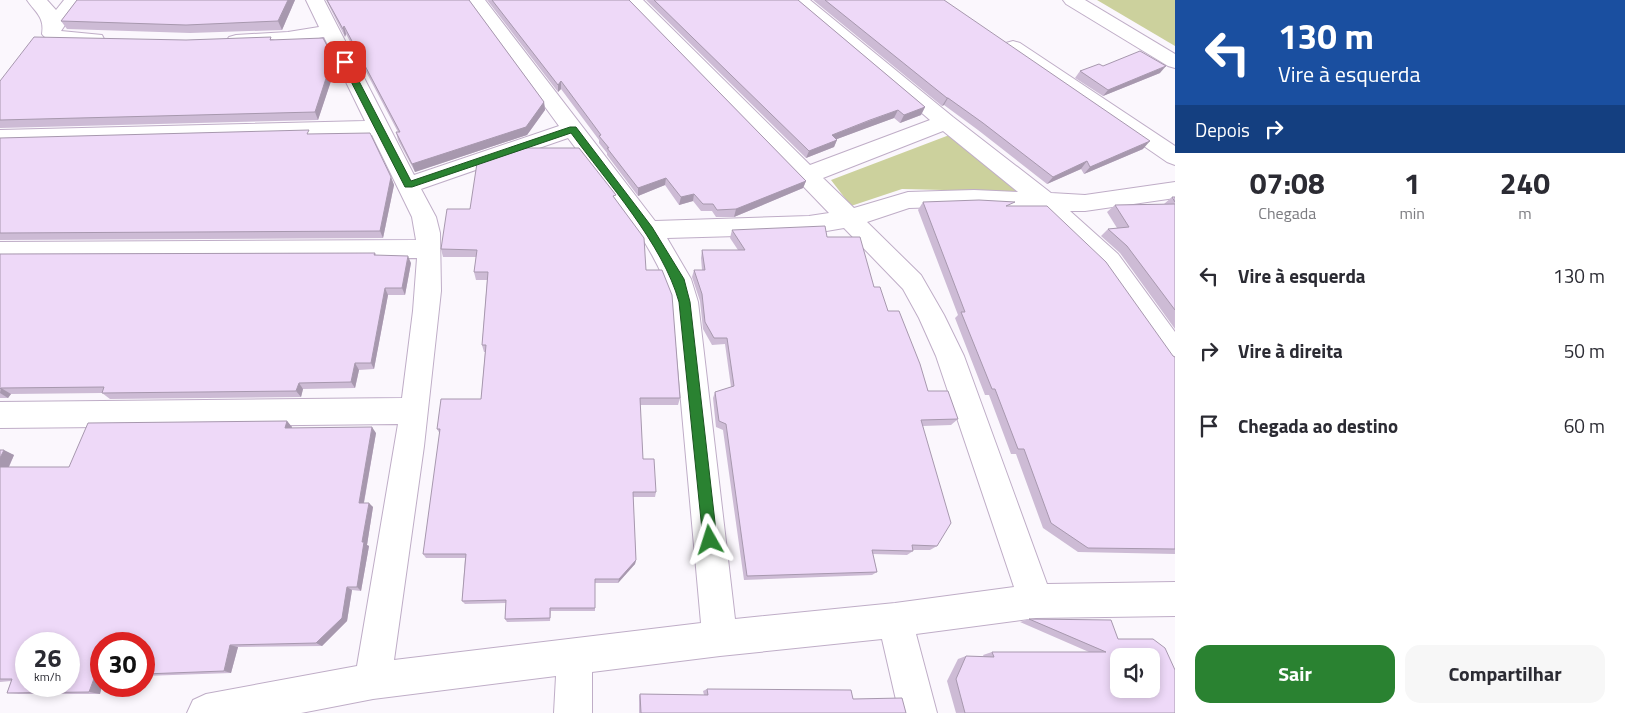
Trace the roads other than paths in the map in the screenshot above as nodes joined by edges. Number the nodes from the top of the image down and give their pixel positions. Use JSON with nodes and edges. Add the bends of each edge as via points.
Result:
{"nodes":[{"id":1,"x":36,"y":0,"type":"edge"},
{"id":2,"x":73,"y":0,"type":"edge"},
{"id":3,"x":314,"y":0,"type":"edge"},
{"id":4,"x":476,"y":0,"type":"edge"},
{"id":5,"x":633,"y":0,"type":"edge"},
{"id":6,"x":799,"y":0,"type":"edge"},
{"id":7,"x":1072,"y":0,"type":"edge"},
{"id":8,"x":52,"y":28,"type":"junction"},
{"id":9,"x":329,"y":31,"type":"junction"},
{"id":10,"x":998,"y":38,"type":"edge"},
{"id":11,"x":116,"y":39,"type":"edge"},
{"id":12,"x":221,"y":41,"type":"edge"},
{"id":13,"x":1175,"y":62,"type":"edge"},
{"id":14,"x":946,"y":122,"type":"junction"},
{"id":15,"x":379,"y":128,"type":"junction"},
{"id":16,"x":573,"y":129,"type":"junction"},
{"id":17,"x":0,"y":137,"type":"edge"},
{"id":18,"x":1175,"y":157,"type":"edge"},
{"id":19,"x":807,"y":175,"type":"junction"},
{"id":20,"x":408,"y":185,"type":"junction"},
{"id":21,"x":1175,"y":190,"type":"edge"},
{"id":22,"x":1045,"y":201,"type":"junction"},
{"id":23,"x":851,"y":218,"type":"junction"},
{"id":24,"x":649,"y":230,"type":"junction"},
{"id":25,"x":429,"y":250,"type":"junction"},
{"id":26,"x":0,"y":251,"type":"edge"},
{"id":27,"x":1175,"y":353,"type":"edge"},
{"id":28,"x":414,"y":411,"type":"junction"},
{"id":29,"x":0,"y":416,"type":"edge"},
{"id":30,"x":1036,"y":600,"type":"junction"},
{"id":31,"x":1172,"y":606,"type":"edge"},
{"id":32,"x":895,"y":620,"type":"junction"},
{"id":33,"x":720,"y":638,"type":"junction"},
{"id":34,"x":574,"y":657,"type":"junction"},
{"id":35,"x":374,"y":681,"type":"junction"},
{"id":36,"x":206,"y":713,"type":"edge"},
{"id":37,"x":573,"y":713,"type":"edge"},
{"id":38,"x":918,"y":713,"type":"edge"}],
"edges":[{"from":1,"to":8,"type":"street","via":[[48,10]]},
{"from":2,"to":8,"type":"street"},
{"from":3,"to":9,"type":"street"},
{"from":4,"to":16,"type":"street"},
{"from":5,"to":19,"type":"street"},
{"from":6,"to":14,"type":"street"},
{"from":7,"to":13,"type":"street"},
{"from":8,"to":11,"type":"street","via":[[51,34],[62,38]]},
{"from":9,"to":12,"type":"street","via":[[288,38]]},
{"from":9,"to":15,"type":"street"},
{"from":10,"to":18,"type":"street"},
{"from":14,"to":19,"type":"street"},
{"from":14,"to":22,"type":"street"},
{"from":15,"to":17,"type":"street"},
{"from":15,"to":20,"type":"street"},
{"from":16,"to":20,"type":"street"},
{"from":16,"to":24,"type":"street"},
{"from":19,"to":23,"type":"street"},
{"from":20,"to":25,"type":"street","via":[[424,217]]},
{"from":21,"to":22,"type":"street","via":[[1085,203]]},
{"from":22,"to":23,"type":"street","via":[[908,200]]},
{"from":22,"to":27,"type":"street","via":[[1109,261]]},
{"from":23,"to":24,"type":"street","via":[[809,225]]},
{"from":23,"to":30,"type":"street","via":[[912,282],[931,316],[950,356]]},
{"from":24,"to":33,"type":"street","via":[[678,279],[685,302]]},
{"from":25,"to":26,"type":"street"},
{"from":25,"to":28,"type":"street","via":[[426,319]]},
{"from":28,"to":29,"type":"street"},
{"from":28,"to":35,"type":"street"},
{"from":30,"to":31,"type":"street"},
{"from":30,"to":32,"type":"street"},
{"from":32,"to":33,"type":"street"},
{"from":32,"to":38,"type":"street"},
{"from":33,"to":34,"type":"street"},
{"from":34,"to":35,"type":"street"},
{"from":34,"to":37,"type":"street"},
{"from":35,"to":36,"type":"street"}]}
